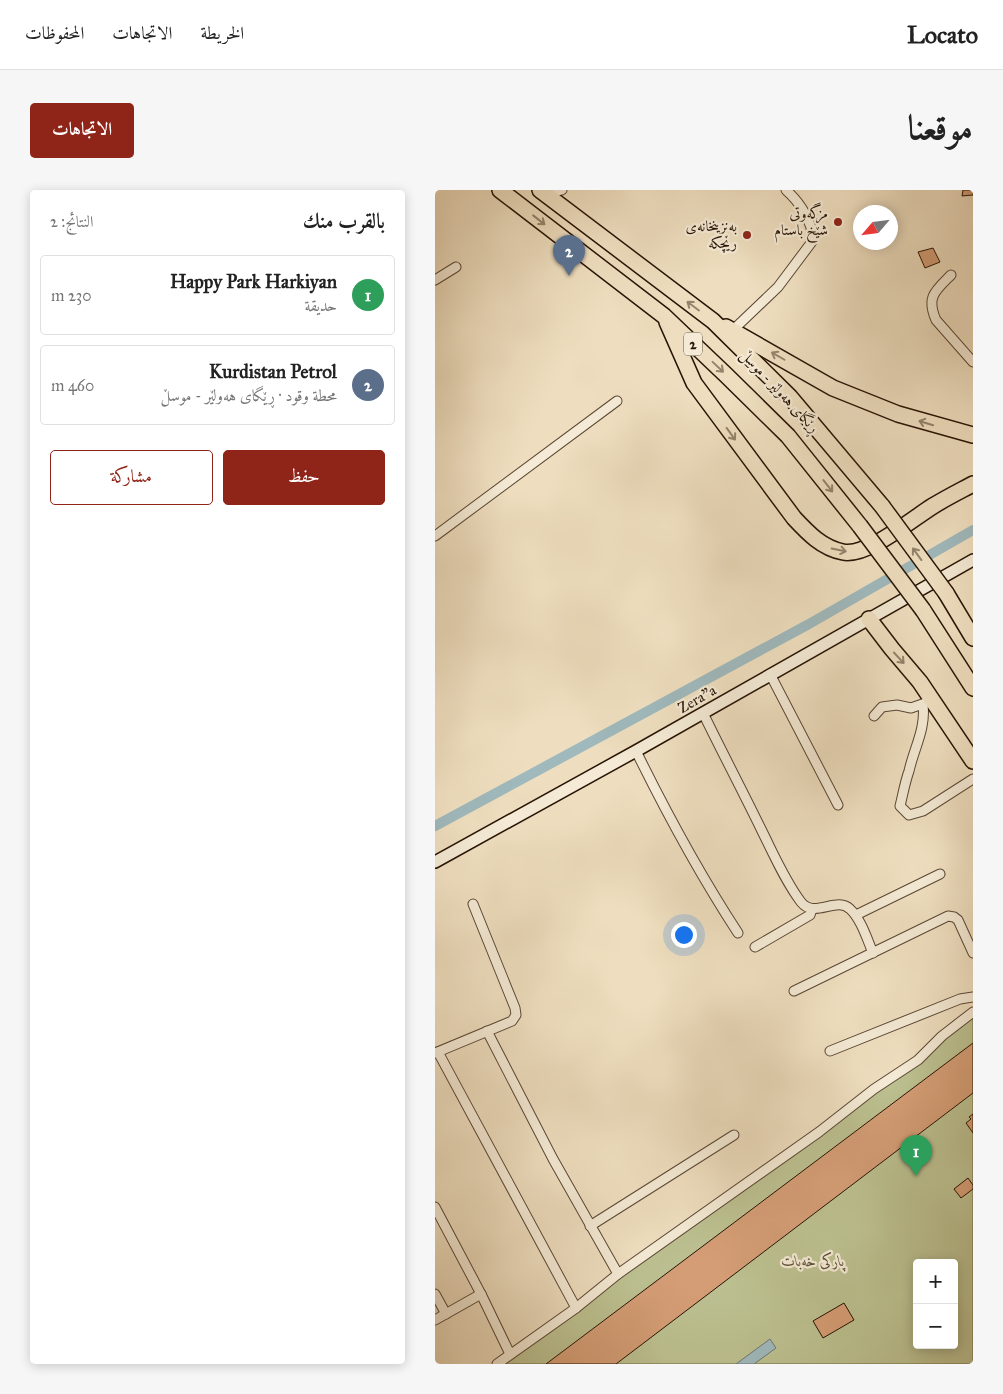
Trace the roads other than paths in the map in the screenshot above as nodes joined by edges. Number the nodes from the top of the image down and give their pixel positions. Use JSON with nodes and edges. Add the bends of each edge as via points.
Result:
{"nodes":[{"id":1,"x":500,"y":190,"type":"edge"},
{"id":2,"x":562,"y":190,"type":"edge"},
{"id":3,"x":786,"y":190,"type":"edge"},
{"id":4,"x":543,"y":192,"type":"edge"},
{"id":5,"x":455,"y":267,"type":"dead end"},
{"id":6,"x":951,"y":275,"type":"dead end"},
{"id":7,"x":435,"y":280,"type":"edge"},
{"id":8,"x":664,"y":316,"type":"junction"},
{"id":9,"x":713,"y":321,"type":"junction"},
{"id":10,"x":733,"y":330,"type":"junction"},
{"id":11,"x":973,"y":362,"type":"edge"},
{"id":12,"x":617,"y":401,"type":"dead end"},
{"id":13,"x":973,"y":435,"type":"edge"},
{"id":14,"x":973,"y":484,"type":"edge"},
{"id":15,"x":435,"y":536,"type":"edge"},
{"id":16,"x":973,"y":560,"type":"edge"},
{"id":17,"x":869,"y":619,"type":"junction"},
{"id":18,"x":973,"y":638,"type":"edge"},
{"id":19,"x":770,"y":674,"type":"junction"},
{"id":20,"x":973,"y":688,"type":"edge"},
{"id":21,"x":928,"y":702,"type":"junction"},
{"id":22,"x":703,"y":713,"type":"junction"},
{"id":23,"x":874,"y":716,"type":"dead end"},
{"id":24,"x":636,"y":751,"type":"junction"},
{"id":25,"x":973,"y":761,"type":"edge"},
{"id":26,"x":973,"y":779,"type":"edge"},
{"id":27,"x":838,"y":804,"type":"dead end"},
{"id":28,"x":435,"y":862,"type":"edge"},
{"id":29,"x":940,"y":874,"type":"dead end"},
{"id":30,"x":473,"y":904,"type":"dead end"},
{"id":31,"x":813,"y":909,"type":"junction"},
{"id":32,"x":856,"y":915,"type":"junction"},
{"id":33,"x":738,"y":933,"type":"dead end"},
{"id":34,"x":755,"y":947,"type":"dead end"},
{"id":35,"x":873,"y":953,"type":"junction"},
{"id":36,"x":973,"y":953,"type":"edge"},
{"id":37,"x":794,"y":991,"type":"dead end"},
{"id":38,"x":973,"y":997,"type":"edge"},
{"id":39,"x":973,"y":1012,"type":"edge"},
{"id":40,"x":487,"y":1031,"type":"junction"},
{"id":41,"x":830,"y":1051,"type":"dead end"},
{"id":42,"x":436,"y":1052,"type":"edge"},
{"id":43,"x":734,"y":1135,"type":"dead end"},
{"id":44,"x":435,"y":1207,"type":"edge"},
{"id":45,"x":590,"y":1226,"type":"junction"},
{"id":46,"x":618,"y":1274,"type":"junction"},
{"id":47,"x":435,"y":1294,"type":"edge"},
{"id":48,"x":481,"y":1294,"type":"junction"},
{"id":49,"x":575,"y":1308,"type":"junction"},
{"id":50,"x":445,"y":1314,"type":"junction"},
{"id":51,"x":435,"y":1320,"type":"edge"},
{"id":52,"x":509,"y":1354,"type":"junction"},
{"id":53,"x":497,"y":1364,"type":"edge"}],
"edges":[{"from":1,"to":8,"type":"highway","name":"ڕێگای هەولێر - موسڵ","number":"2","one_way":true},
{"from":2,"to":4,"type":"street"},
{"from":3,"to":10,"type":"street","via":[[811,221],[814,239],[778,287]]},
{"from":9,"to":4,"type":"highway","name":"ڕێگای هەولێر - موسڵ","number":"2","one_way":true},
{"from":5,"to":7,"type":"street"},
{"from":6,"to":11,"type":"street","via":[[934,291],[931,300],[933,313]]},
{"from":8,"to":14,"type":"highway","one_way":true,"via":[[694,384],[794,518],[811,537],[829,548],[845,553],[861,550]]},
{"from":8,"to":20,"type":"highway","name":"ڕێگای هەولێر - موسڵ","number":"2","one_way":true,"bridge":true,"via":[[788,436],[923,610]]},
{"from":9,"to":10,"type":"highway"},
{"from":18,"to":9,"type":"highway","name":"ڕێگای هەولێر - موسڵ","number":"2","one_way":true,"bridge":true,"via":[[946,593],[883,506],[790,397]]},
{"from":13,"to":10,"type":"highway","one_way":true,"via":[[898,414],[833,388]]},
{"from":12,"to":15,"type":"street"},
{"from":16,"to":17,"type":"street","name":"Zera\"a"},
{"from":17,"to":19,"type":"street","name":"Zera\"a"},
{"from":17,"to":21,"type":"highway","one_way":true},
{"from":19,"to":22,"type":"street","name":"Zera\"a"},
{"from":19,"to":27,"type":"street"},
{"from":21,"to":23,"type":"street","via":[[911,708],[897,705],[882,707]]},
{"from":21,"to":25,"type":"highway"},
{"from":21,"to":26,"type":"street","via":[[900,806],[909,815],[923,811]]},
{"from":22,"to":24,"type":"street","name":"Zera\"a"},
{"from":22,"to":31,"type":"street","via":[[779,864],[800,901]]},
{"from":24,"to":28,"type":"street","name":"Zera\"a"},
{"from":24,"to":33,"type":"street","via":[[682,842]]},
{"from":29,"to":32,"type":"street"},
{"from":30,"to":40,"type":"street","via":[[516,1015],[512,1021]]},
{"from":31,"to":32,"type":"street","via":[[841,904]]},
{"from":31,"to":34,"type":"street","via":[[803,920]]},
{"from":32,"to":35,"type":"street"},
{"from":35,"to":36,"type":"street","via":[[948,916],[958,920]]},
{"from":35,"to":37,"type":"street"},
{"from":38,"to":41,"type":"street","via":[[960,999]]},
{"from":39,"to":46,"type":"street","via":[[918,1060]]},
{"from":40,"to":42,"type":"street"},
{"from":40,"to":45,"type":"street"},
{"from":42,"to":49,"type":"street"},
{"from":43,"to":45,"type":"street"},
{"from":44,"to":48,"type":"street"},
{"from":45,"to":46,"type":"street"},
{"from":46,"to":49,"type":"street"},
{"from":47,"to":50,"type":"street"},
{"from":48,"to":50,"type":"street"},
{"from":48,"to":52,"type":"street"},
{"from":49,"to":52,"type":"street"},
{"from":50,"to":51,"type":"street"},
{"from":52,"to":53,"type":"street"}]}
